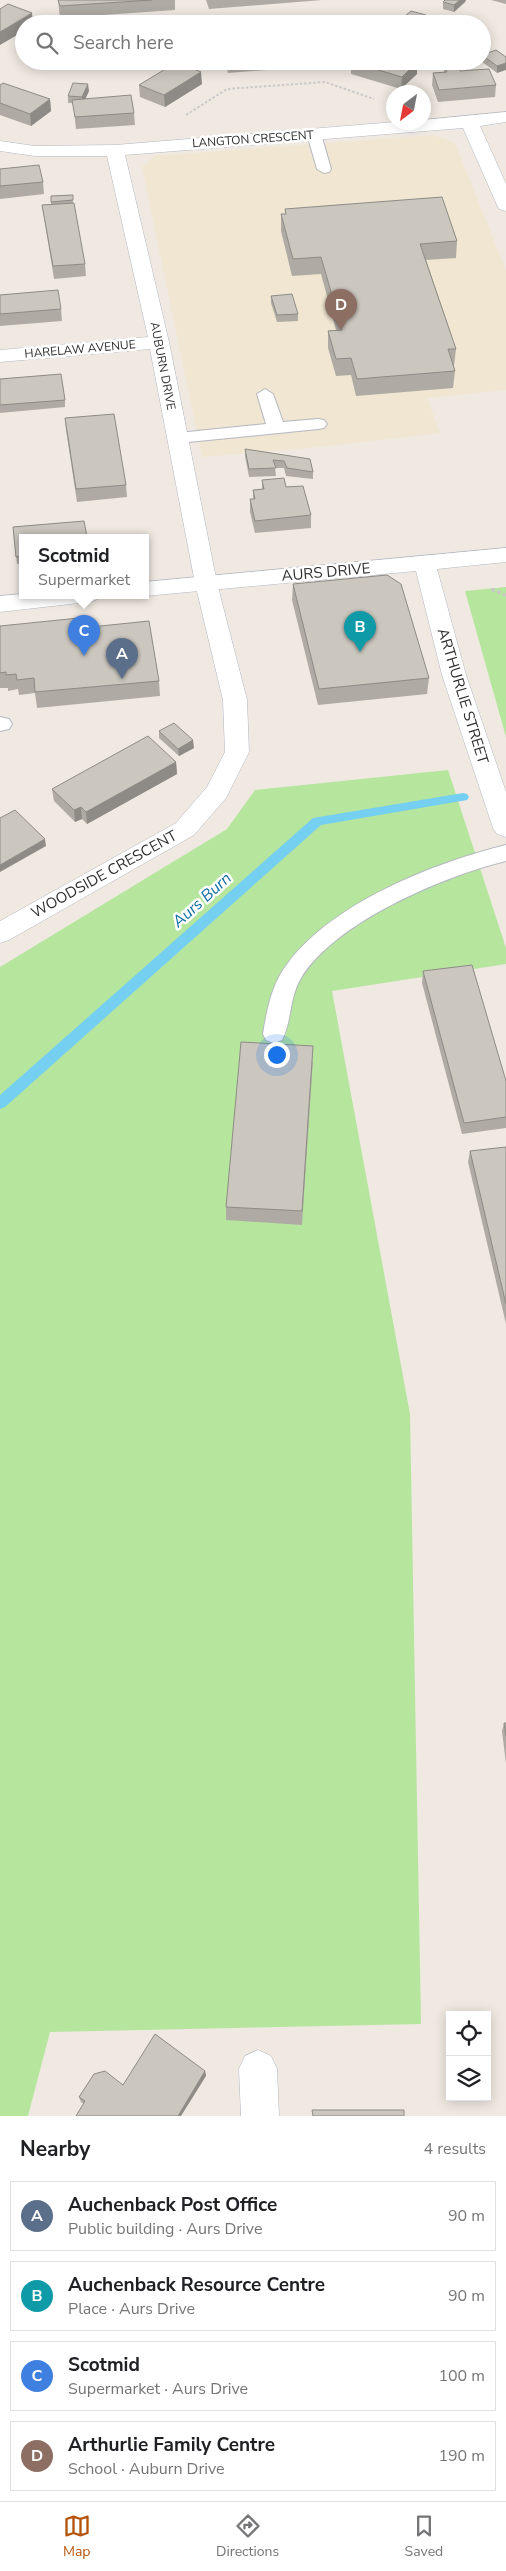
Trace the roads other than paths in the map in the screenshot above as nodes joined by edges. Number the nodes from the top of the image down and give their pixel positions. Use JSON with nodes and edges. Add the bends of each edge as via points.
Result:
{"nodes":[{"id":1,"x":506,"y":116,"type":"edge"},
{"id":2,"x":469,"y":122,"type":"junction"},
{"id":3,"x":314,"y":134,"type":"junction"},
{"id":4,"x":0,"y":146,"type":"edge"},
{"id":5,"x":115,"y":150,"type":"junction"},
{"id":6,"x":324,"y":169,"type":"dead end"},
{"id":7,"x":506,"y":204,"type":"edge"},
{"id":8,"x":159,"y":342,"type":"junction"},
{"id":9,"x":0,"y":356,"type":"edge"},
{"id":10,"x":265,"y":394,"type":"dead end"},
{"id":11,"x":318,"y":424,"type":"dead end"},
{"id":12,"x":276,"y":428,"type":"junction"},
{"id":13,"x":178,"y":438,"type":"junction"},
{"id":14,"x":506,"y":555,"type":"edge"},
{"id":15,"x":425,"y":564,"type":"junction"},
{"id":16,"x":206,"y":583,"type":"junction"},
{"id":17,"x":149,"y":589,"type":"edge"},
{"id":18,"x":49,"y":599,"type":"edge"},
{"id":19,"x":0,"y":604,"type":"edge"},
{"id":20,"x":506,"y":828,"type":"edge"},
{"id":21,"x":506,"y":853,"type":"edge"},
{"id":22,"x":0,"y":933,"type":"edge"},
{"id":23,"x":274,"y":1034,"type":"dead end"},
{"id":24,"x":258,"y":2069,"type":"dead end"},
{"id":25,"x":260,"y":2116,"type":"edge"}],
"edges":[{"from":1,"to":2,"type":"street","name":"LANGTON CRESCENT"},
{"from":2,"to":3,"type":"street","name":"LANGTON CRESCENT"},
{"from":2,"to":7,"type":"street"},
{"from":3,"to":5,"type":"street","name":"LANGTON CRESCENT"},
{"from":3,"to":6,"type":"lane"},
{"from":4,"to":5,"type":"street","name":"LANGTON CRESCENT","via":[[44,151]]},
{"from":5,"to":8,"type":"street","name":"AUBURN DRIVE"},
{"from":8,"to":9,"type":"street","name":"HARELAW AVENUE"},
{"from":8,"to":13,"type":"street","name":"AUBURN DRIVE"},
{"from":10,"to":12,"type":"lane"},
{"from":11,"to":12,"type":"lane"},
{"from":12,"to":13,"type":"lane"},
{"from":13,"to":16,"type":"street","name":"AUBURN DRIVE"},
{"from":14,"to":15,"type":"street","name":"AURS DRIVE"},
{"from":15,"to":16,"type":"street","name":"AURS DRIVE"},
{"from":15,"to":20,"type":"street","name":"ARTHURLIE STREET","via":[[454,675]]},
{"from":16,"to":17,"type":"street","name":"AURS DRIVE"},
{"from":16,"to":22,"type":"street","name":"WOODSIDE CRESCENT","via":[[235,709],[237,752],[217,792],[185,829]]},
{"from":18,"to":19,"type":"street"},
{"from":21,"to":23,"type":"lane","via":[[460,865],[422,881],[323,939],[295,969],[281,996]]},
{"from":24,"to":25,"type":"street"}]}
